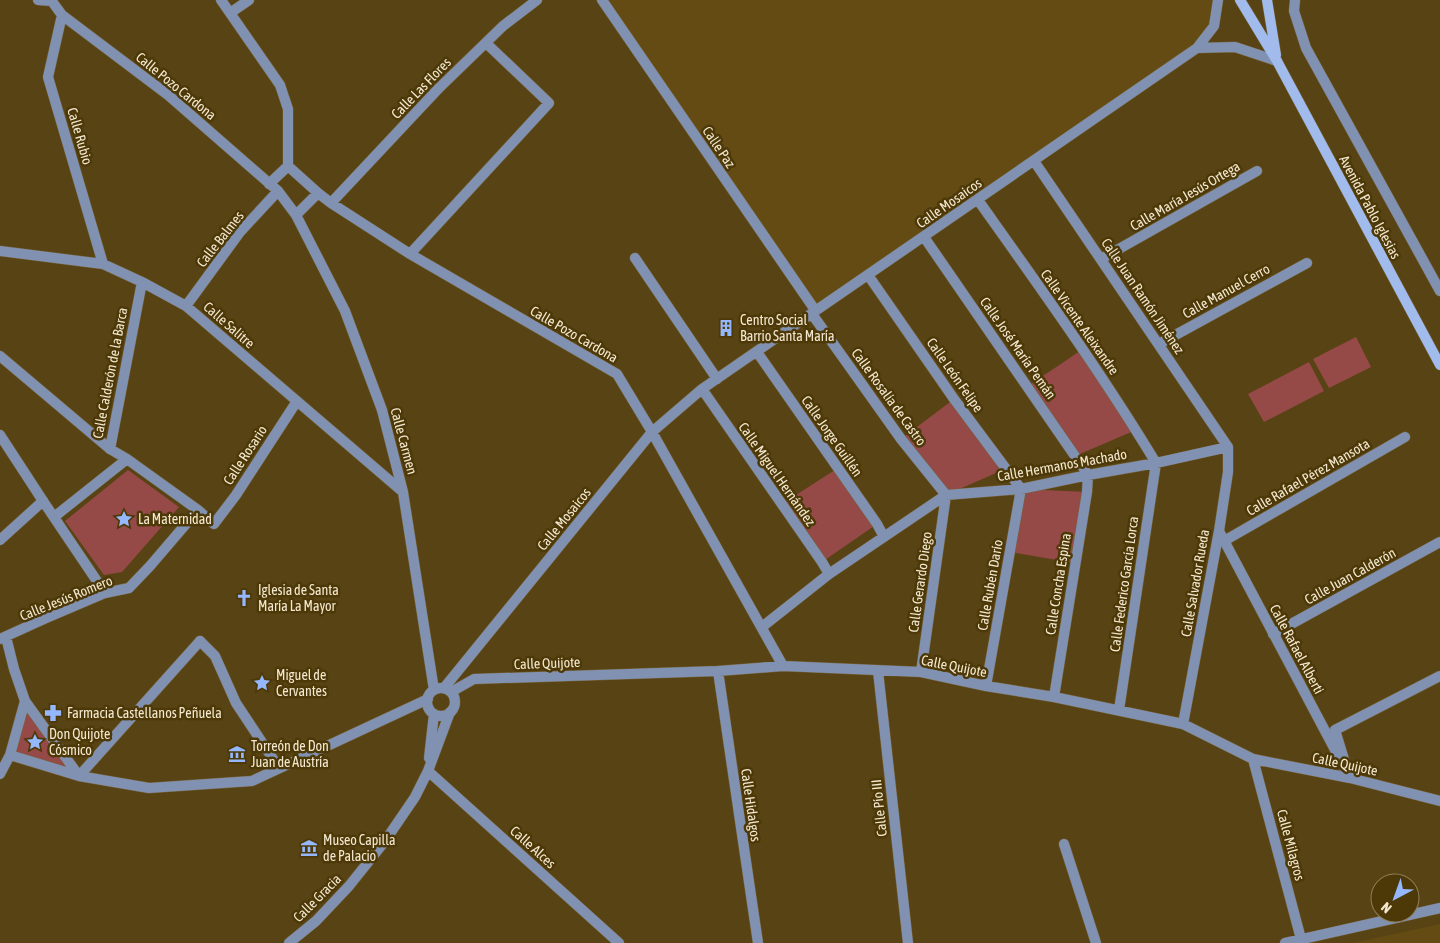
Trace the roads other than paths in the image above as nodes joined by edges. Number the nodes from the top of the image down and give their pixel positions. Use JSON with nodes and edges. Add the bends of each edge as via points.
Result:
{"nodes":[{"id":1,"x":38,"y":0,"type":"edge"},
{"id":2,"x":51,"y":0,"type":"edge"},
{"id":3,"x":221,"y":0,"type":"edge"},
{"id":4,"x":249,"y":0,"type":"edge"},
{"id":5,"x":537,"y":0,"type":"edge"},
{"id":6,"x":602,"y":0,"type":"edge"},
{"id":7,"x":1218,"y":0,"type":"edge"},
{"id":8,"x":1240,"y":0,"type":"edge"},
{"id":9,"x":1267,"y":0,"type":"edge"},
{"id":10,"x":1296,"y":0,"type":"edge"},
{"id":11,"x":230,"y":13,"type":"junction"},
{"id":12,"x":62,"y":14,"type":"junction"},
{"id":13,"x":486,"y":43,"type":"junction"},
{"id":14,"x":1197,"y":48,"type":"junction"},
{"id":15,"x":1277,"y":61,"type":"junction"},
{"id":16,"x":1034,"y":161,"type":"junction"},
{"id":17,"x":288,"y":166,"type":"junction"},
{"id":18,"x":1257,"y":171,"type":"dead end"},
{"id":19,"x":269,"y":184,"type":"junction"},
{"id":20,"x":278,"y":191,"type":"junction"},
{"id":21,"x":318,"y":193,"type":"junction"},
{"id":22,"x":978,"y":200,"type":"junction"},
{"id":23,"x":331,"y":203,"type":"junction"},
{"id":24,"x":296,"y":215,"type":"junction"},
{"id":25,"x":924,"y":237,"type":"junction"},
{"id":26,"x":0,"y":251,"type":"edge"},
{"id":27,"x":410,"y":254,"type":"junction"},
{"id":28,"x":635,"y":258,"type":"dead end"},
{"id":29,"x":1101,"y":259,"type":"junction"},
{"id":30,"x":1307,"y":263,"type":"dead end"},
{"id":31,"x":103,"y":264,"type":"junction"},
{"id":32,"x":868,"y":275,"type":"junction"},
{"id":33,"x":142,"y":282,"type":"junction"},
{"id":34,"x":1440,"y":291,"type":"edge"},
{"id":35,"x":186,"y":306,"type":"junction"},
{"id":36,"x":813,"y":312,"type":"junction"},
{"id":37,"x":1159,"y":344,"type":"junction"},
{"id":38,"x":757,"y":352,"type":"junction"},
{"id":39,"x":0,"y":356,"type":"edge"},
{"id":40,"x":1440,"y":365,"type":"edge"},
{"id":41,"x":717,"y":379,"type":"junction"},
{"id":42,"x":702,"y":389,"type":"junction"},
{"id":43,"x":297,"y":401,"type":"junction"},
{"id":44,"x":652,"y":432,"type":"junction"},
{"id":45,"x":0,"y":434,"type":"edge"},
{"id":46,"x":1405,"y":437,"type":"dead end"},
{"id":47,"x":1228,"y":447,"type":"junction"},
{"id":48,"x":110,"y":449,"type":"junction"},
{"id":49,"x":127,"y":459,"type":"junction"},
{"id":50,"x":1156,"y":463,"type":"junction"},
{"id":51,"x":1088,"y":475,"type":"junction"},
{"id":52,"x":1021,"y":489,"type":"junction"},
{"id":53,"x":403,"y":492,"type":"junction"},
{"id":54,"x":946,"y":495,"type":"junction"},
{"id":55,"x":43,"y":501,"type":"junction"},
{"id":56,"x":198,"y":510,"type":"junction"},
{"id":57,"x":54,"y":517,"type":"junction"},
{"id":58,"x":214,"y":524,"type":"joint"},
{"id":59,"x":1219,"y":531,"type":"junction"},
{"id":60,"x":884,"y":537,"type":"junction"},
{"id":61,"x":0,"y":540,"type":"edge"},
{"id":62,"x":1224,"y":541,"type":"junction"},
{"id":63,"x":1440,"y":542,"type":"edge"},
{"id":64,"x":830,"y":574,"type":"junction"},
{"id":65,"x":105,"y":594,"type":"junction"},
{"id":66,"x":762,"y":627,"type":"junction"},
{"id":67,"x":1274,"y":634,"type":"junction"},
{"id":68,"x":3,"y":638,"type":"edge"},
{"id":69,"x":783,"y":666,"type":"junction"},
{"id":70,"x":718,"y":671,"type":"junction"},
{"id":71,"x":878,"y":671,"type":"junction"},
{"id":72,"x":921,"y":672,"type":"junction"},
{"id":73,"x":1440,"y":676,"type":"edge"},
{"id":74,"x":986,"y":686,"type":"junction"},
{"id":75,"x":443,"y":690,"type":"junction"},
{"id":76,"x":1054,"y":697,"type":"junction"},
{"id":77,"x":428,"y":699,"type":"junction"},
{"id":78,"x":25,"y":701,"type":"junction"},
{"id":79,"x":1119,"y":710,"type":"junction"},
{"id":80,"x":450,"y":712,"type":"junction"},
{"id":81,"x":434,"y":714,"type":"junction"},
{"id":82,"x":1183,"y":724,"type":"junction"},
{"id":83,"x":10,"y":755,"type":"junction"},
{"id":84,"x":1253,"y":759,"type":"junction"},
{"id":85,"x":279,"y":768,"type":"junction"},
{"id":86,"x":428,"y":771,"type":"junction"},
{"id":87,"x":0,"y":774,"type":"edge"},
{"id":88,"x":78,"y":776,"type":"junction"},
{"id":89,"x":1350,"y":778,"type":"junction"},
{"id":90,"x":1440,"y":801,"type":"edge"},
{"id":91,"x":1064,"y":844,"type":"dead end"},
{"id":92,"x":1440,"y":908,"type":"edge"},
{"id":93,"x":1302,"y":939,"type":"junction"},
{"id":94,"x":289,"y":943,"type":"edge"},
{"id":95,"x":619,"y":943,"type":"edge"},
{"id":96,"x":758,"y":943,"type":"edge"},
{"id":97,"x":908,"y":943,"type":"edge"},
{"id":98,"x":1096,"y":943,"type":"edge"},
{"id":99,"x":1285,"y":943,"type":"edge"}],
"edges":[{"from":1,"to":2,"type":"street"},
{"from":2,"to":12,"type":"street","name":"Calle Pozo Cardona"},
{"from":3,"to":11,"type":"street"},
{"from":4,"to":11,"type":"street"},
{"from":5,"to":13,"type":"street","name":"Calle Las Flores"},
{"from":6,"to":36,"type":"street","name":"Calle Paz"},
{"from":7,"to":14,"type":"street","name":"Calle Mosaicos","via":[[1214,26]]},
{"from":8,"to":15,"type":"main road","name":"Avenida Pablo Iglesias"},
{"from":9,"to":15,"type":"main road","name":"Avenida Pablo Iglesias"},
{"from":10,"to":34,"type":"street","name":"Avenida Pablo Iglesias","via":[[1294,12],[1306,48]]},
{"from":11,"to":17,"type":"street","via":[[280,85],[288,108]]},
{"from":12,"to":19,"type":"street","name":"Calle Pozo Cardona","via":[[168,95]]},
{"from":12,"to":31,"type":"street","name":"Calle Rubio","via":[[48,77]]},
{"from":13,"to":23,"type":"street","name":"Calle Las Flores"},
{"from":13,"to":27,"type":"street","via":[[549,103]]},
{"from":14,"to":15,"type":"street","via":[[1235,47]]},
{"from":14,"to":16,"type":"street","name":"Calle Mosaicos"},
{"from":15,"to":40,"type":"main road","name":"Avenida Pablo Iglesias"},
{"from":16,"to":22,"type":"street","name":"Calle Mosaicos"},
{"from":16,"to":29,"type":"street","name":"Calle Juan Ramón Jiménez"},
{"from":17,"to":19,"type":"street"},
{"from":17,"to":21,"type":"street","name":"Calle Pozo Cardona"},
{"from":18,"to":29,"type":"street","name":"Calle María Jesús Ortega"},
{"from":19,"to":20,"type":"street","name":"Calle Pozo Cardona"},
{"from":20,"to":24,"type":"street","name":"Calle Carmen"},
{"from":20,"to":35,"type":"street","name":"Calle Balmes","via":[[240,232]]},
{"from":21,"to":23,"type":"street","name":"Calle Pozo Cardona"},
{"from":21,"to":24,"type":"street"},
{"from":22,"to":25,"type":"street","name":"Calle Mosaicos"},
{"from":22,"to":50,"type":"street","name":"Calle Vicente Aleixandre","via":[[1083,349]]},
{"from":23,"to":27,"type":"street","name":"Calle Pozo Cardona"},
{"from":24,"to":53,"type":"street","name":"Calle Carmen","via":[[345,311],[382,410]]},
{"from":25,"to":32,"type":"street","name":"Calle Mosaicos"},
{"from":25,"to":51,"type":"street","name":"Calle José María Pemán"},
{"from":26,"to":31,"type":"street","name":"Calle Salitre"},
{"from":27,"to":44,"type":"street","name":"Calle Pozo Cardona","via":[[616,374]]},
{"from":28,"to":41,"type":"street"},
{"from":29,"to":37,"type":"street","name":"Calle Juan Ramón Jiménez"},
{"from":30,"to":37,"type":"street","name":"Calle Manuel Cerro"},
{"from":31,"to":33,"type":"street","name":"Calle Salitre"},
{"from":32,"to":36,"type":"street","name":"Calle Mosaicos"},
{"from":32,"to":52,"type":"street","name":"Calle León Felipe"},
{"from":33,"to":35,"type":"street","name":"Calle Salitre"},
{"from":33,"to":48,"type":"street","name":"Calle Calderón de la Barca"},
{"from":35,"to":43,"type":"street","name":"Calle Salitre"},
{"from":36,"to":38,"type":"street","name":"Calle Mosaicos"},
{"from":36,"to":54,"type":"street","name":"Calle Rosalía de Castro","via":[[901,439]]},
{"from":37,"to":47,"type":"street","name":"Calle Juan Ramón Jiménez"},
{"from":38,"to":41,"type":"street","name":"Calle Mosaicos"},
{"from":38,"to":60,"type":"street","name":"Calle Jorge Guillén"},
{"from":39,"to":48,"type":"street"},
{"from":41,"to":42,"type":"street","name":"Calle Mosaicos"},
{"from":42,"to":44,"type":"street","name":"Calle Mosaicos"},
{"from":42,"to":64,"type":"street","name":"Calle Miguel Hernández"},
{"from":43,"to":53,"type":"street","name":"Calle Salitre"},
{"from":43,"to":58,"type":"street","name":"Calle Rosario"},
{"from":44,"to":66,"type":"street","name":"Calle Pozo Cardona"},
{"from":44,"to":75,"type":"street","name":"Calle Mosaicos"},
{"from":45,"to":55,"type":"street"},
{"from":46,"to":62,"type":"street","name":"Calle Rafael Pérez Mansota"},
{"from":47,"to":50,"type":"street","name":"Calle Hermanos Machado"},
{"from":47,"to":59,"type":"street","name":"Calle Salvador Rueda","via":[[1228,472]]},
{"from":48,"to":49,"type":"street","name":"Calle Calderón de la Barca"},
{"from":49,"to":56,"type":"street","name":"Calle Calderón de la Barca"},
{"from":49,"to":57,"type":"street"},
{"from":50,"to":51,"type":"street","name":"Calle Hermanos Machado"},
{"from":50,"to":79,"type":"street","name":"Calle Federico García Lorca"},
{"from":51,"to":52,"type":"street","name":"Calle Hermanos Machado"},
{"from":51,"to":76,"type":"street","name":"Calle Concha Espina"},
{"from":52,"to":54,"type":"street","name":"Calle Hermanos Machado"},
{"from":52,"to":74,"type":"street","name":"Calle Rubén Darío"},
{"from":53,"to":75,"type":"street","name":"Calle Carmen"},
{"from":54,"to":60,"type":"street","name":"Calle Hermanos Machado"},
{"from":54,"to":72,"type":"street","name":"Calle Gerardo Diego"},
{"from":55,"to":57,"type":"street"},
{"from":55,"to":61,"type":"street"},
{"from":56,"to":58,"type":"street","name":"Calle Calderón de la Barca"},
{"from":56,"to":65,"type":"street","name":"Calle Jesús Romero","via":[[128,588]]},
{"from":57,"to":65,"type":"street"},
{"from":59,"to":62,"type":"street","name":"Calle Rafael Alberti"},
{"from":59,"to":82,"type":"street","name":"Calle Salvador Rueda"},
{"from":60,"to":64,"type":"street","name":"Calle Hermanos Machado"},
{"from":62,"to":67,"type":"street","name":"Calle Rafael Alberti"},
{"from":63,"to":67,"type":"street","name":"Calle Juan Calderón"},
{"from":64,"to":66,"type":"street","name":"Calle Hermanos Machado"},
{"from":65,"to":68,"type":"street","name":"Calle Jesús Romero"},
{"from":66,"to":69,"type":"street","name":"Calle Pozo Cardona"},
{"from":67,"to":89,"type":"street","name":"Calle Rafael Alberti"},
{"from":68,"to":78,"type":"street"},
{"from":69,"to":70,"type":"street","name":"Calle Quijote"},
{"from":69,"to":71,"type":"street","name":"Calle Quijote"},
{"from":70,"to":75,"type":"street","name":"Calle Quijote","via":[[474,678]]},
{"from":70,"to":96,"type":"street","name":"Calle Hidalgos"},
{"from":71,"to":72,"type":"street","name":"Calle Quijote"},
{"from":71,"to":97,"type":"street","name":"Calle Pío III"},
{"from":72,"to":74,"type":"street","name":"Calle Quijote"},
{"from":73,"to":89,"type":"street","via":[[1335,730]]},
{"from":74,"to":76,"type":"street","name":"Calle Quijote"},
{"from":75,"to":77,"type":"street"},
{"from":75,"to":80,"type":"street","via":[[454,696],[455,705]]},
{"from":76,"to":79,"type":"street","name":"Calle Quijote"},
{"from":77,"to":81,"type":"street","via":[[428,707]]},
{"from":77,"to":85,"type":"street"},
{"from":78,"to":83,"type":"street"},
{"from":78,"to":88,"type":"street"},
{"from":79,"to":82,"type":"street","name":"Calle Quijote"},
{"from":80,"to":81,"type":"street","via":[[442,716]]},
{"from":80,"to":86,"type":"street","name":"Calle Gracia"},
{"from":81,"to":86,"type":"street","name":"Calle Gracia"},
{"from":82,"to":84,"type":"street","name":"Calle Quijote"},
{"from":83,"to":87,"type":"street"},
{"from":83,"to":88,"type":"street"},
{"from":84,"to":89,"type":"street","name":"Calle Quijote"},
{"from":84,"to":93,"type":"street","name":"Calle Milagros"},
{"from":85,"to":88,"type":"street","via":[[252,781],[149,788]]},
{"from":85,"to":88,"type":"street","via":[[236,703],[215,656],[200,641]]},
{"from":86,"to":94,"type":"street","name":"Calle Gracia","via":[[415,797],[385,841],[349,886],[316,921]]},
{"from":86,"to":95,"type":"street","name":"Calle Alces"},
{"from":89,"to":90,"type":"street","name":"Calle Quijote"},
{"from":91,"to":98,"type":"street"},
{"from":92,"to":93,"type":"street"},
{"from":93,"to":99,"type":"street"}]}
